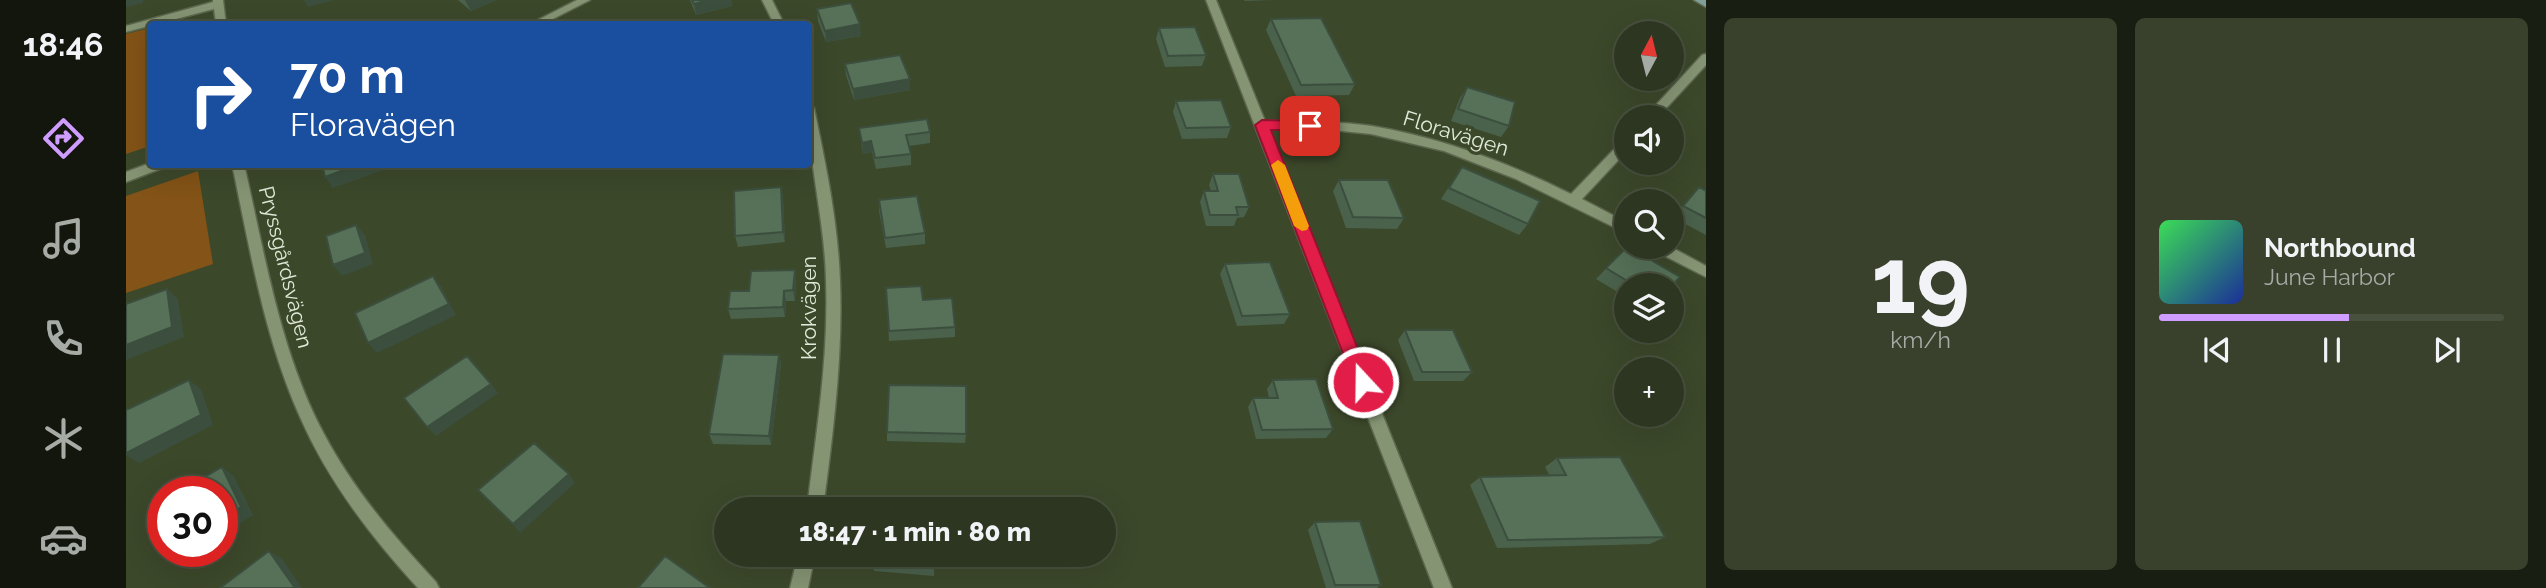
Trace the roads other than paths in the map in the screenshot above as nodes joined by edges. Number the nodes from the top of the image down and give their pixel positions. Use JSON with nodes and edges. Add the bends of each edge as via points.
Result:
{"nodes":[{"id":1,"x":585,"y":0,"type":"edge"},
{"id":2,"x":768,"y":0,"type":"edge"},
{"id":3,"x":1211,"y":0,"type":"edge"},
{"id":4,"x":1699,"y":0,"type":"edge"},
{"id":5,"x":218,"y":2,"type":"edge"},
{"id":6,"x":1706,"y":4,"type":"edge"},
{"id":7,"x":153,"y":21,"type":"edge"},
{"id":8,"x":221,"y":21,"type":"edge"},
{"id":9,"x":541,"y":21,"type":"edge"},
{"id":10,"x":778,"y":21,"type":"edge"},
{"id":11,"x":147,"y":23,"type":"edge"},
{"id":12,"x":126,"y":29,"type":"edge"},
{"id":13,"x":1706,"y":58,"type":"edge"},
{"id":14,"x":1662,"y":105,"type":"edge"},
{"id":15,"x":1262,"y":125,"type":"junction"},
{"id":16,"x":812,"y":128,"type":"edge"},
{"id":17,"x":1614,"y":157,"type":"edge"},
{"id":18,"x":150,"y":168,"type":"edge"},
{"id":19,"x":239,"y":168,"type":"edge"},
{"id":20,"x":126,"y":177,"type":"edge"},
{"id":21,"x":1574,"y":199,"type":"junction"},
{"id":22,"x":1614,"y":221,"type":"edge"},
{"id":23,"x":1682,"y":259,"type":"edge"},
{"id":24,"x":1706,"y":272,"type":"edge"},
{"id":25,"x":816,"y":497,"type":"edge"},
{"id":26,"x":803,"y":567,"type":"edge"},
{"id":27,"x":430,"y":588,"type":"edge"},
{"id":28,"x":799,"y":588,"type":"edge"},
{"id":29,"x":1443,"y":588,"type":"edge"}],
"edges":[{"from":1,"to":9,"type":"street"},
{"from":2,"to":10,"type":"street"},
{"from":3,"to":15,"type":"street"},
{"from":4,"to":6,"type":"main road"},
{"from":5,"to":7,"type":"street"},
{"from":5,"to":8,"type":"street"},
{"from":11,"to":12,"type":"street"},
{"from":13,"to":14,"type":"street"},
{"from":15,"to":21,"type":"street","name":"Floravägen","via":[[1334,126],[1405,138],[1473,156]]},
{"from":15,"to":29,"type":"street"},
{"from":16,"to":25,"type":"street","name":"Krokvägen","via":[[832,248],[833,315]]},
{"from":17,"to":21,"type":"street"},
{"from":18,"to":20,"type":"street"},
{"from":19,"to":27,"type":"street","name":"Pryssgårdsvägen","via":[[270,310],[307,416],[347,487]]},
{"from":21,"to":22,"type":"street","name":"Floravägen"},
{"from":23,"to":24,"type":"street"},
{"from":26,"to":28,"type":"street"}]}
